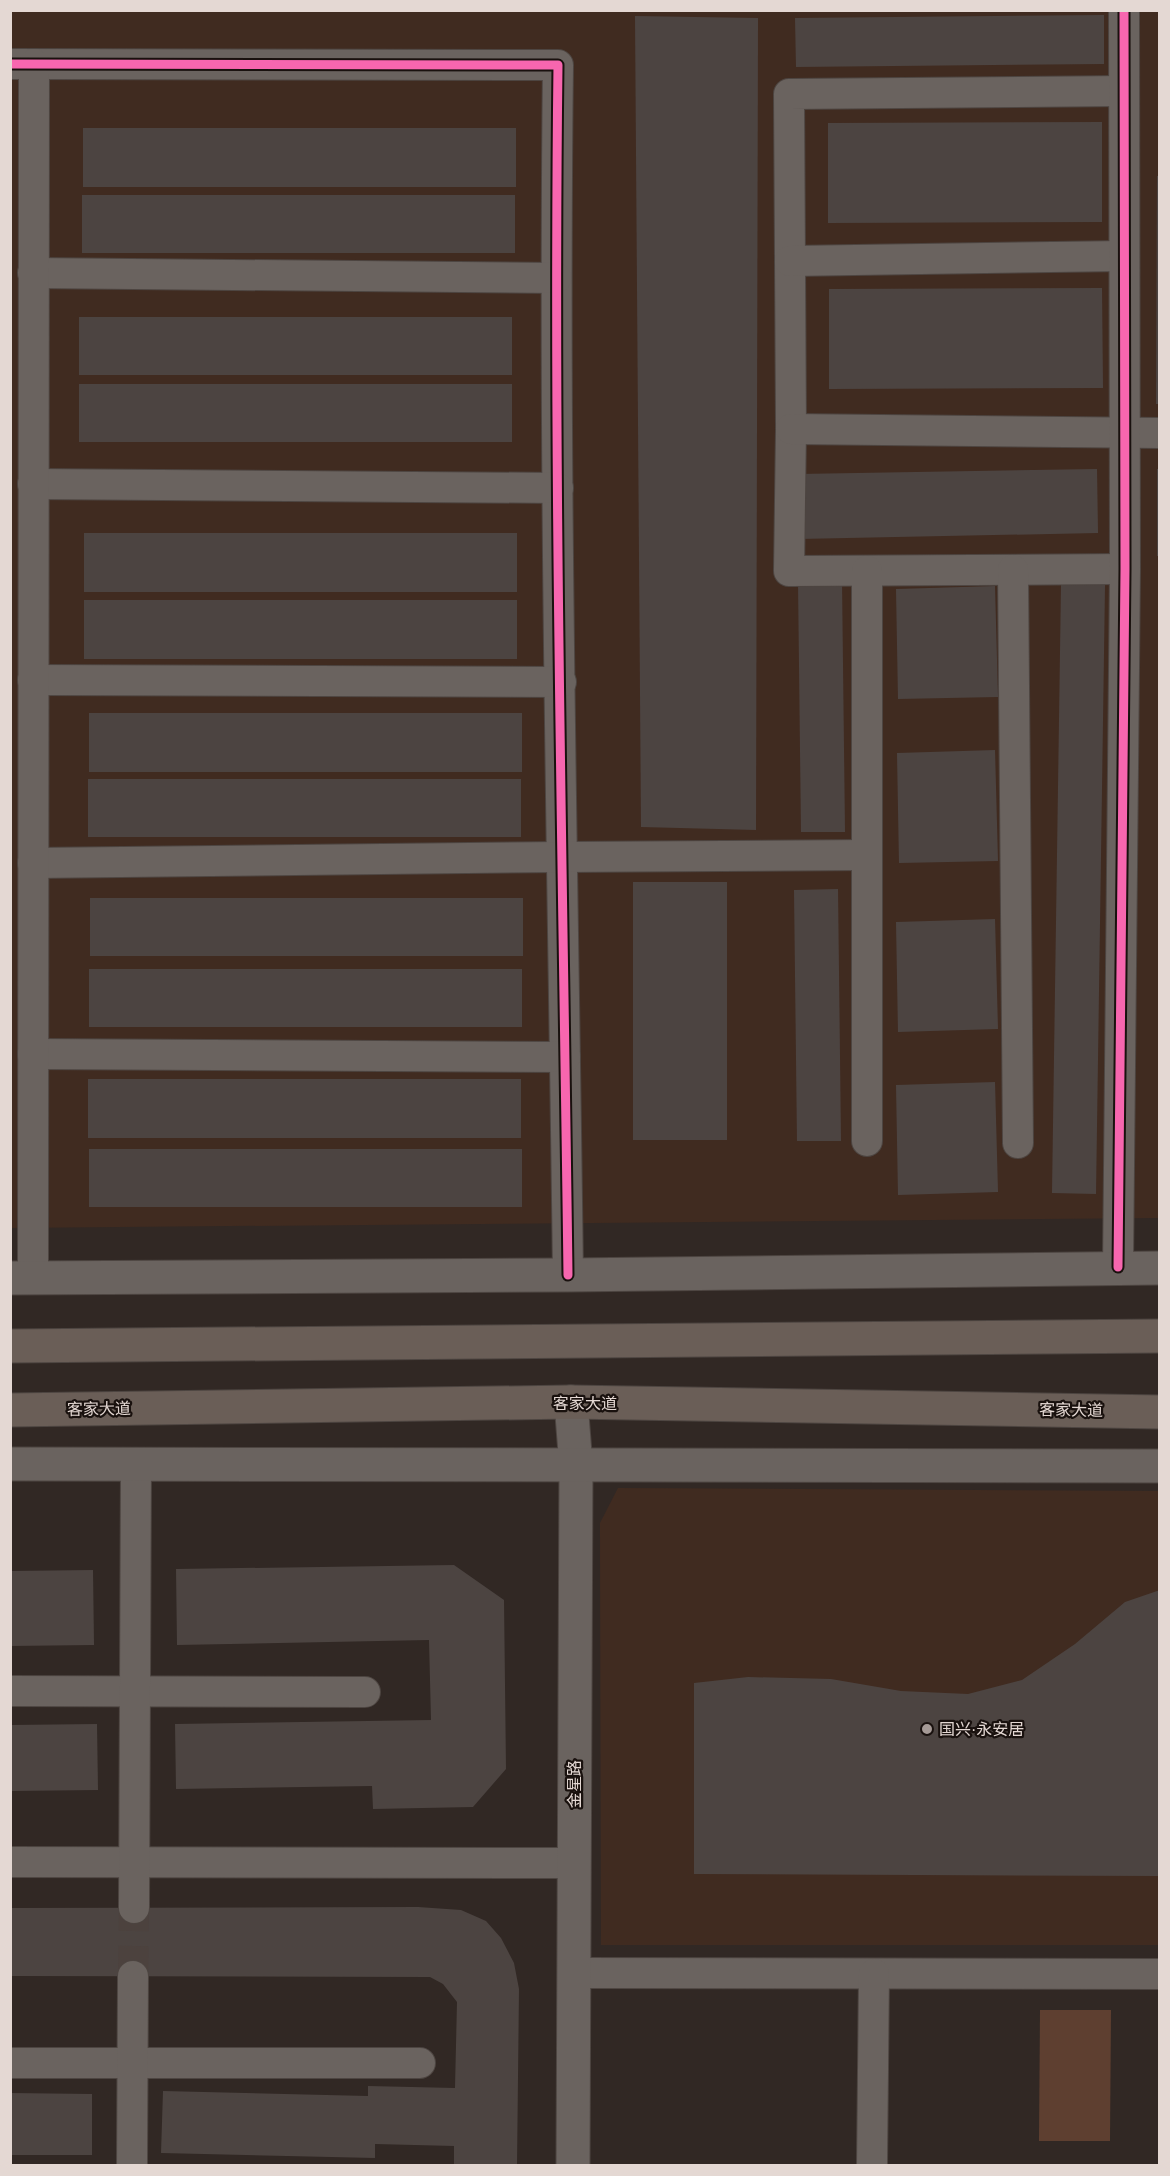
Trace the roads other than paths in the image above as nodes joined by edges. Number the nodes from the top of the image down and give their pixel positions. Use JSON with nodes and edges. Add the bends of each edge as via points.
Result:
{"nodes":[{"id":1,"x":1124,"y":10,"type":"edge"},
{"id":2,"x":22,"y":64,"type":"edge"},
{"id":3,"x":1124,"y":91,"type":"junction"},
{"id":4,"x":1124,"y":256,"type":"junction"},
{"id":5,"x":790,"y":261,"type":"junction"},
{"id":6,"x":33,"y":273,"type":"junction"},
{"id":7,"x":556,"y":278,"type":"junction"},
{"id":8,"x":791,"y":429,"type":"junction"},
{"id":9,"x":1125,"y":432,"type":"junction"},
{"id":10,"x":1160,"y":433,"type":"edge"},
{"id":11,"x":25,"y":467,"type":"edge"},
{"id":12,"x":558,"y":488,"type":"junction"},
{"id":13,"x":22,"y":521,"type":"edge"},
{"id":14,"x":1125,"y":569,"type":"junction"},
{"id":15,"x":1013,"y":570,"type":"junction"},
{"id":16,"x":867,"y":571,"type":"junction"},
{"id":17,"x":33,"y":680,"type":"junction"},
{"id":18,"x":561,"y":682,"type":"junction"},
{"id":19,"x":867,"y":855,"type":"junction"},
{"id":20,"x":560,"y":857,"type":"junction"},
{"id":21,"x":33,"y":863,"type":"junction"},
{"id":22,"x":33,"y":1054,"type":"junction"},
{"id":23,"x":565,"y":1057,"type":"junction"},
{"id":24,"x":867,"y":1141,"type":"dead end"},
{"id":25,"x":1018,"y":1143,"type":"dead end"},
{"id":26,"x":1118,"y":1267,"type":"junction"},
{"id":27,"x":1160,"y":1268,"type":"edge"},
{"id":28,"x":568,"y":1275,"type":"junction"},
{"id":29,"x":22,"y":1278,"type":"edge"},
{"id":30,"x":1160,"y":1336,"type":"edge"},
{"id":31,"x":10,"y":1346,"type":"edge"},
{"id":32,"x":571,"y":1402,"type":"junction"},
{"id":33,"x":10,"y":1410,"type":"edge"},
{"id":34,"x":1160,"y":1412,"type":"edge"},
{"id":35,"x":10,"y":1464,"type":"edge"},
{"id":36,"x":136,"y":1464,"type":"junction"},
{"id":37,"x":576,"y":1466,"type":"junction"},
{"id":38,"x":1160,"y":1466,"type":"edge"},
{"id":39,"x":10,"y":1691,"type":"edge"},
{"id":40,"x":136,"y":1692,"type":"junction"},
{"id":41,"x":365,"y":1692,"type":"dead end"},
{"id":42,"x":10,"y":1862,"type":"edge"},
{"id":43,"x":136,"y":1863,"type":"junction"},
{"id":44,"x":574,"y":1863,"type":"junction"},
{"id":45,"x":134,"y":1908,"type":"tunnel mouth"},
{"id":46,"x":573,"y":1973,"type":"junction"},
{"id":47,"x":874,"y":1974,"type":"junction"},
{"id":48,"x":1160,"y":1974,"type":"edge"},
{"id":49,"x":133,"y":1976,"type":"tunnel mouth"},
{"id":50,"x":10,"y":2063,"type":"edge"},
{"id":51,"x":420,"y":2063,"type":"dead end"},
{"id":52,"x":131,"y":2064,"type":"junction"},
{"id":53,"x":132,"y":2166,"type":"edge"},
{"id":54,"x":573,"y":2166,"type":"edge"},
{"id":55,"x":872,"y":2166,"type":"edge"}],
"edges":[{"from":1,"to":3,"type":"street"},
{"from":2,"to":6,"type":"street"},
{"from":2,"to":7,"type":"street","via":[[558,65]]},
{"from":3,"to":4,"type":"street"},
{"from":3,"to":5,"type":"street","via":[[789,94]]},
{"from":4,"to":5,"type":"street"},
{"from":4,"to":9,"type":"street"},
{"from":5,"to":8,"type":"street"},
{"from":6,"to":7,"type":"street"},
{"from":6,"to":11,"type":"street"},
{"from":7,"to":12,"type":"street"},
{"from":8,"to":9,"type":"street"},
{"from":8,"to":16,"type":"street","via":[[789,571]]},
{"from":9,"to":10,"type":"street"},
{"from":9,"to":14,"type":"street"},
{"from":11,"to":12,"type":"street"},
{"from":11,"to":13,"type":"street"},
{"from":12,"to":18,"type":"street"},
{"from":13,"to":17,"type":"street"},
{"from":14,"to":15,"type":"street"},
{"from":14,"to":26,"type":"street"},
{"from":15,"to":16,"type":"street"},
{"from":15,"to":25,"type":"street"},
{"from":16,"to":19,"type":"street"},
{"from":17,"to":18,"type":"street"},
{"from":17,"to":21,"type":"street"},
{"from":18,"to":20,"type":"street"},
{"from":19,"to":20,"type":"street"},
{"from":19,"to":24,"type":"street"},
{"from":20,"to":21,"type":"street"},
{"from":20,"to":23,"type":"street"},
{"from":21,"to":22,"type":"street"},
{"from":22,"to":23,"type":"street"},
{"from":22,"to":29,"type":"street"},
{"from":23,"to":28,"type":"street"},
{"from":26,"to":27,"type":"street"},
{"from":26,"to":28,"type":"street"},
{"from":28,"to":29,"type":"street"},
{"from":30,"to":31,"type":"main road"},
{"from":32,"to":33,"type":"main road","name":"客家大道"},
{"from":32,"to":34,"type":"main road","name":"客家大道"},
{"from":32,"to":37,"type":"street","name":"金星路"},
{"from":35,"to":36,"type":"street"},
{"from":36,"to":37,"type":"street"},
{"from":36,"to":40,"type":"street"},
{"from":37,"to":38,"type":"street"},
{"from":37,"to":44,"type":"street","name":"金星路"},
{"from":39,"to":40,"type":"street"},
{"from":40,"to":41,"type":"street"},
{"from":40,"to":43,"type":"street"},
{"from":42,"to":43,"type":"street"},
{"from":43,"to":44,"type":"street"},
{"from":43,"to":45,"type":"street"},
{"from":44,"to":46,"type":"street","name":"金星路"},
{"from":46,"to":47,"type":"street"},
{"from":46,"to":54,"type":"street","name":"金星路"},
{"from":47,"to":48,"type":"street"},
{"from":47,"to":55,"type":"street"},
{"from":49,"to":52,"type":"street"},
{"from":50,"to":52,"type":"street"},
{"from":51,"to":52,"type":"street"},
{"from":52,"to":53,"type":"street"}]}
